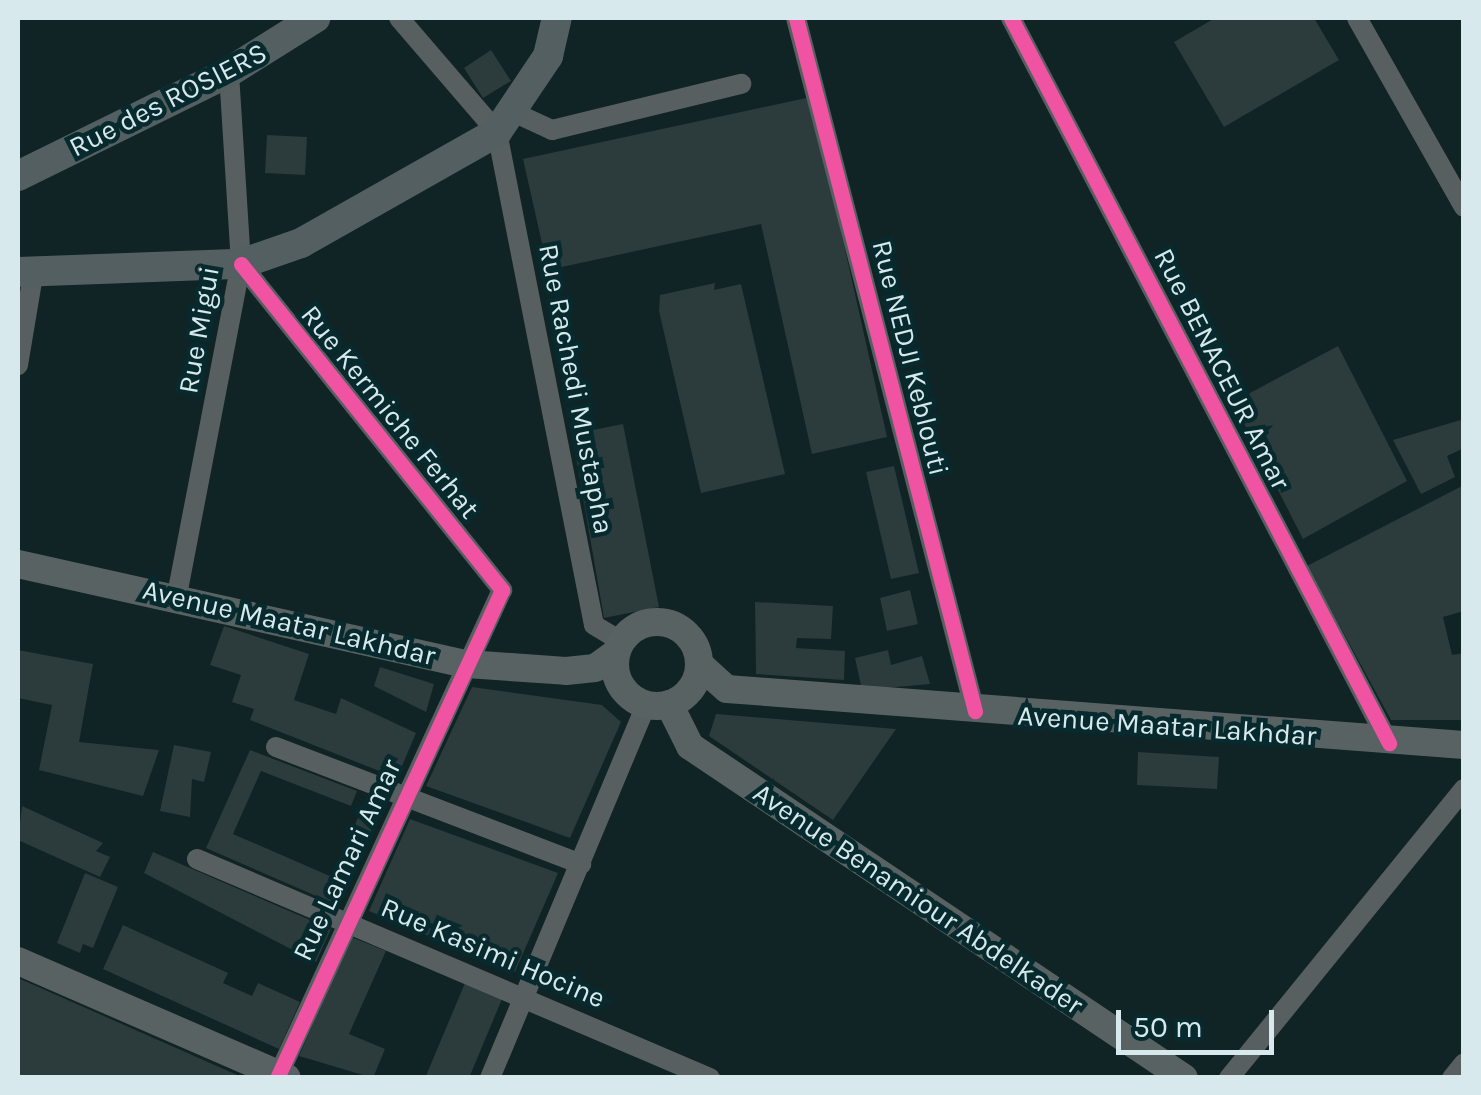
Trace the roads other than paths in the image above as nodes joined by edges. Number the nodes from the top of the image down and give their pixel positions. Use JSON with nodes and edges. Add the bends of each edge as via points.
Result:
{"nodes":[{"id":1,"x":314,"y":18,"type":"edge"},
{"id":2,"x":399,"y":18,"type":"edge"},
{"id":3,"x":557,"y":18,"type":"edge"},
{"id":4,"x":796,"y":18,"type":"edge"},
{"id":5,"x":1011,"y":18,"type":"edge"},
{"id":6,"x":1357,"y":18,"type":"edge"},
{"id":7,"x":229,"y":72,"type":"junction"},
{"id":8,"x":741,"y":84,"type":"dead end"},
{"id":9,"x":505,"y":122,"type":"junction"},
{"id":10,"x":18,"y":176,"type":"edge"},
{"id":11,"x":1464,"y":207,"type":"edge"},
{"id":12,"x":241,"y":264,"type":"junction"},
{"id":13,"x":25,"y":273,"type":"edge"},
{"id":14,"x":18,"y":365,"type":"edge"},
{"id":15,"x":18,"y":564,"type":"edge"},
{"id":16,"x":502,"y":590,"type":"joint"},
{"id":17,"x":177,"y":594,"type":"junction"},
{"id":18,"x":619,"y":647,"type":"junction"},
{"id":19,"x":467,"y":664,"type":"junction"},
{"id":20,"x":700,"y":665,"type":"junction"},
{"id":21,"x":658,"y":705,"type":"junction"},
{"id":22,"x":975,"y":711,"type":"junction"},
{"id":23,"x":1388,"y":743,"type":"junction"},
{"id":24,"x":1464,"y":744,"type":"edge"},
{"id":25,"x":276,"y":747,"type":"dead end"},
{"id":26,"x":1464,"y":789,"type":"edge"},
{"id":27,"x":403,"y":796,"type":"junction"},
{"id":28,"x":198,"y":859,"type":"dead end"},
{"id":29,"x":581,"y":864,"type":"junction"},
{"id":30,"x":346,"y":920,"type":"junction"},
{"id":31,"x":18,"y":961,"type":"edge"},
{"id":32,"x":525,"y":997,"type":"junction"},
{"id":33,"x":1464,"y":1063,"type":"edge"},
{"id":34,"x":281,"y":1076,"type":"edge"},
{"id":35,"x":490,"y":1078,"type":"edge"},
{"id":36,"x":710,"y":1078,"type":"edge"},
{"id":37,"x":1184,"y":1078,"type":"edge"},
{"id":38,"x":1229,"y":1078,"type":"edge"},
{"id":39,"x":1452,"y":1078,"type":"edge"}],
"edges":[{"from":1,"to":7,"type":"main road","name":"Rue des ROSIERS"},
{"from":2,"to":9,"type":"street"},
{"from":3,"to":9,"type":"main road","via":[[548,56]]},
{"from":4,"to":22,"type":"street","name":"Rue NEDJI Keblouti"},
{"from":5,"to":23,"type":"street","name":"Rue BENACEUR Amar"},
{"from":6,"to":11,"type":"street"},
{"from":7,"to":10,"type":"main road","name":"Rue des ROSIERS"},
{"from":7,"to":12,"type":"street","name":"Rue Migui"},
{"from":8,"to":9,"type":"street","via":[[552,130]]},
{"from":9,"to":12,"type":"main road","via":[[384,202]]},
{"from":9,"to":18,"type":"street","name":"Rue Rachedi Mustapha","via":[[594,625]]},
{"from":12,"to":13,"type":"main road"},
{"from":12,"to":16,"type":"street","name":"Rue Kermiche Ferhat"},
{"from":12,"to":17,"type":"street","name":"Rue Migui"},
{"from":13,"to":14,"type":"street"},
{"from":15,"to":17,"type":"main road","name":"Avenue Maatar Lakhdar"},
{"from":16,"to":19,"type":"street","name":"Rue Lamari Amar"},
{"from":17,"to":19,"type":"main road","name":"Avenue Maatar Lakhdar"},
{"from":18,"to":19,"type":"main road","name":"Avenue Maatar Lakhdar","via":[[580,670]]},
{"from":18,"to":20,"type":"main road","via":[[642,624],[670,624],[692,640]]},
{"from":18,"to":21,"type":"main road","via":[[618,680]]},
{"from":19,"to":27,"type":"street","name":"Rue Lamari Amar"},
{"from":20,"to":21,"type":"main road","via":[[692,689]]},
{"from":20,"to":22,"type":"main road","name":"Avenue Maatar Lakhdar","via":[[727,689]]},
{"from":21,"to":29,"type":"street"},
{"from":21,"to":37,"type":"main road","name":"Avenue Benamiour Abdelkader","via":[[690,746]]},
{"from":22,"to":23,"type":"main road","name":"Avenue Maatar Lakhdar"},
{"from":23,"to":24,"type":"main road","name":"Avenue Maatar Lakhdar"},
{"from":25,"to":27,"type":"street"},
{"from":26,"to":38,"type":"street"},
{"from":27,"to":29,"type":"street"},
{"from":27,"to":30,"type":"street","name":"Rue Lamari Amar"},
{"from":28,"to":30,"type":"street","name":"Rue Kasimi Hocine"},
{"from":29,"to":32,"type":"street"},
{"from":30,"to":32,"type":"street","name":"Rue Kasimi Hocine"},
{"from":30,"to":34,"type":"street","name":"Rue Lamari Amar"},
{"from":31,"to":34,"type":"main road"},
{"from":32,"to":35,"type":"street"},
{"from":32,"to":36,"type":"street","name":"Rue Kasimi Hocine"},
{"from":33,"to":39,"type":"street"}]}
